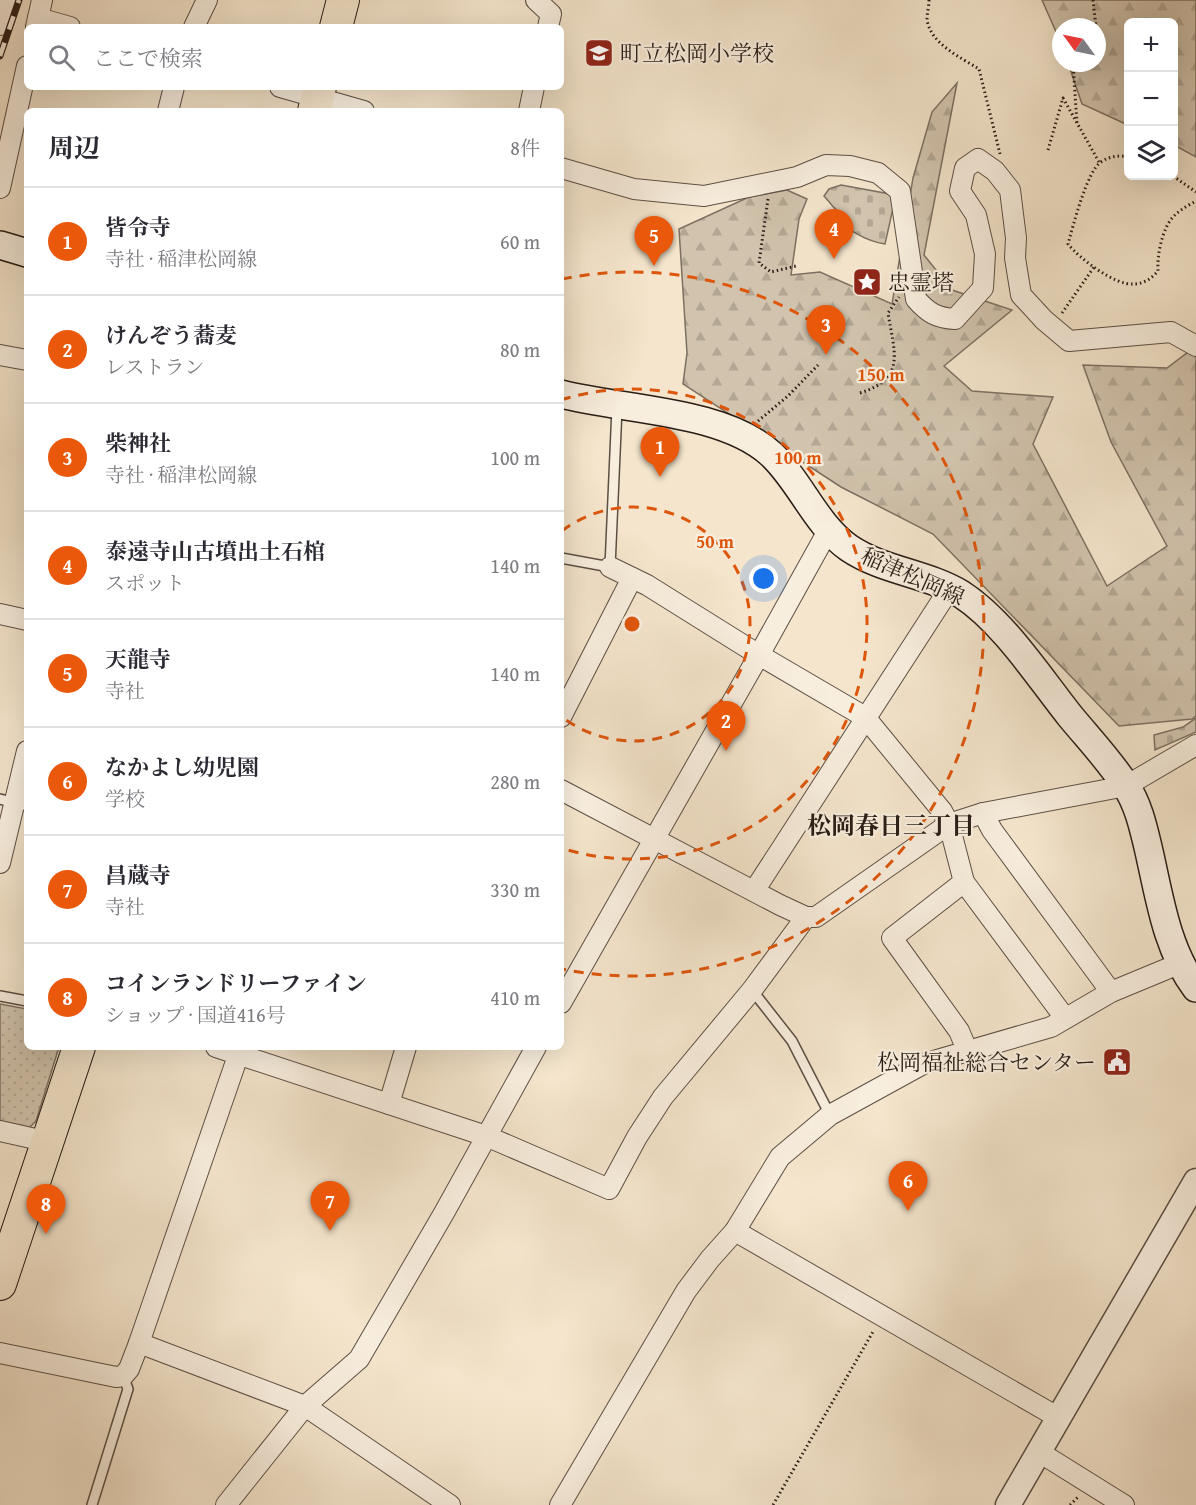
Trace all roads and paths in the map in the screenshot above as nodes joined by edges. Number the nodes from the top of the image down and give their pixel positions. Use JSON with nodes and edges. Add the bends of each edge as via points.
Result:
{"nodes":[{"id":1,"x":8,"y":0,"type":"edge"},
{"id":2,"x":207,"y":0,"type":"edge"},
{"id":3,"x":343,"y":0,"type":"edge"},
{"id":4,"x":537,"y":0,"type":"edge"},
{"id":5,"x":929,"y":0,"type":"edge"},
{"id":6,"x":1093,"y":0,"type":"edge"},
{"id":7,"x":38,"y":15,"type":"edge"},
{"id":8,"x":1095,"y":18,"type":"edge"},
{"id":9,"x":62,"y":24,"type":"edge"},
{"id":10,"x":195,"y":24,"type":"edge"},
{"id":11,"x":337,"y":24,"type":"edge"},
{"id":12,"x":548,"y":24,"type":"edge"},
{"id":13,"x":0,"y":25,"type":"edge"},
{"id":14,"x":1074,"y":72,"type":"edge"},
{"id":15,"x":24,"y":77,"type":"edge"},
{"id":16,"x":173,"y":90,"type":"edge"},
{"id":17,"x":289,"y":90,"type":"edge"},
{"id":18,"x":533,"y":90,"type":"edge"},
{"id":19,"x":317,"y":99,"type":"edge"},
{"id":20,"x":169,"y":108,"type":"edge"},
{"id":21,"x":352,"y":108,"type":"edge"},
{"id":22,"x":530,"y":108,"type":"edge"},
{"id":23,"x":1077,"y":125,"type":"junction"},
{"id":24,"x":1048,"y":150,"type":"dead end"},
{"id":25,"x":4,"y":153,"type":"edge"},
{"id":26,"x":1001,"y":157,"type":"dead end"},
{"id":27,"x":1124,"y":157,"type":"edge"},
{"id":28,"x":1100,"y":162,"type":"junction"},
{"id":29,"x":564,"y":169,"type":"edge"},
{"id":30,"x":1178,"y":179,"type":"edge"},
{"id":31,"x":770,"y":182,"type":"junction"},
{"id":32,"x":0,"y":188,"type":"edge"},
{"id":33,"x":1196,"y":192,"type":"edge"},
{"id":34,"x":1196,"y":201,"type":"edge"},
{"id":35,"x":0,"y":245,"type":"edge"},
{"id":36,"x":24,"y":252,"type":"edge"},
{"id":37,"x":796,"y":266,"type":"dead end"},
{"id":38,"x":1094,"y":267,"type":"junction"},
{"id":39,"x":915,"y":288,"type":"junction"},
{"id":40,"x":1052,"y":327,"type":"junction"},
{"id":41,"x":1196,"y":346,"type":"edge"},
{"id":42,"x":0,"y":355,"type":"edge"},
{"id":43,"x":24,"y":359,"type":"edge"},
{"id":44,"x":818,"y":365,"type":"dead end"},
{"id":45,"x":860,"y":393,"type":"dead end"},
{"id":46,"x":564,"y":395,"type":"edge"},
{"id":47,"x":617,"y":405,"type":"junction"},
{"id":48,"x":741,"y":435,"type":"junction"},
{"id":49,"x":829,"y":529,"type":"junction"},
{"id":50,"x":564,"y":559,"type":"edge"},
{"id":51,"x":610,"y":567,"type":"junction"},
{"id":52,"x":632,"y":578,"type":"junction"},
{"id":53,"x":950,"y":588,"type":"junction"},
{"id":54,"x":0,"y":614,"type":"edge"},
{"id":55,"x":24,"y":619,"type":"edge"},
{"id":56,"x":759,"y":656,"type":"junction"},
{"id":57,"x":564,"y":711,"type":"edge"},
{"id":58,"x":865,"y":717,"type":"junction"},
{"id":59,"x":1196,"y":745,"type":"edge"},
{"id":60,"x":24,"y":763,"type":"edge"},
{"id":61,"x":1126,"y":786,"type":"junction"},
{"id":62,"x":564,"y":792,"type":"edge"},
{"id":63,"x":14,"y":803,"type":"edge"},
{"id":64,"x":983,"y":813,"type":"junction"},
{"id":65,"x":949,"y":824,"type":"junction"},
{"id":66,"x":654,"y":839,"type":"junction"},
{"id":67,"x":0,"y":863,"type":"edge"},
{"id":68,"x":964,"y":882,"type":"junction"},
{"id":69,"x":753,"y":891,"type":"junction"},
{"id":70,"x":806,"y":917,"type":"junction"},
{"id":71,"x":1180,"y":963,"type":"junction"},
{"id":72,"x":1196,"y":988,"type":"edge"},
{"id":73,"x":752,"y":990,"type":"junction"},
{"id":74,"x":1111,"y":992,"type":"junction"},
{"id":75,"x":0,"y":996,"type":"edge"},
{"id":76,"x":564,"y":998,"type":"edge"},
{"id":77,"x":24,"y":1000,"type":"edge"},
{"id":78,"x":1065,"y":1017,"type":"junction"},
{"id":79,"x":78,"y":1050,"type":"edge"},
{"id":80,"x":240,"y":1050,"type":"edge"},
{"id":81,"x":405,"y":1050,"type":"edge"},
{"id":82,"x":534,"y":1050,"type":"edge"},
{"id":83,"x":968,"y":1052,"type":"junction"},
{"id":84,"x":389,"y":1104,"type":"junction"},
{"id":85,"x":830,"y":1115,"type":"junction"},
{"id":86,"x":0,"y":1131,"type":"edge"},
{"id":87,"x":486,"y":1136,"type":"junction"},
{"id":88,"x":48,"y":1142,"type":"junction"},
{"id":89,"x":1196,"y":1180,"type":"edge"},
{"id":90,"x":735,"y":1231,"type":"junction"},
{"id":91,"x":0,"y":1284,"type":"edge"},
{"id":92,"x":882,"y":1316,"type":"junction"},
{"id":93,"x":139,"y":1343,"type":"junction"},
{"id":94,"x":0,"y":1353,"type":"edge"},
{"id":95,"x":123,"y":1376,"type":"junction"},
{"id":96,"x":305,"y":1406,"type":"junction"},
{"id":97,"x":1059,"y":1418,"type":"junction"},
{"id":98,"x":1039,"y":1452,"type":"junction"},
{"id":99,"x":92,"y":1505,"type":"edge"},
{"id":100,"x":226,"y":1505,"type":"edge"},
{"id":101,"x":450,"y":1505,"type":"edge"},
{"id":102,"x":561,"y":1505,"type":"edge"},
{"id":103,"x":772,"y":1505,"type":"edge"},
{"id":104,"x":1008,"y":1505,"type":"edge"},
{"id":105,"x":1124,"y":1505,"type":"edge"}],
"edges":[{"from":1,"to":13,"type":"street"},
{"from":2,"to":10,"type":"street"},
{"from":3,"to":11,"type":"highway"},
{"from":4,"to":12,"type":"street","via":[[550,14]]},
{"from":5,"to":26,"type":"path","via":[[927,18],[931,31],[944,47],[979,69]]},
{"from":6,"to":8,"type":"path"},
{"from":7,"to":9,"type":"street"},
{"from":14,"to":23,"type":"path"},
{"from":15,"to":25,"type":"street"},
{"from":16,"to":20,"type":"street"},
{"from":17,"to":19,"type":"street"},
{"from":18,"to":22,"type":"street"},
{"from":19,"to":21,"type":"street"},
{"from":23,"to":24,"type":"path","via":[[1063,98]]},
{"from":23,"to":28,"type":"path"},
{"from":25,"to":32,"type":"street"},
{"from":27,"to":28,"type":"path"},
{"from":28,"to":38,"type":"path","via":[[1089,180],[1068,244]]},
{"from":29,"to":31,"type":"street","via":[[634,189],[704,196]]},
{"from":30,"to":33,"type":"path"},
{"from":31,"to":37,"type":"path","via":[[759,263],[771,272]]},
{"from":31,"to":39,"type":"street","via":[[797,177],[826,165],[878,173],[900,191]]},
{"from":34,"to":38,"type":"path","via":[[1174,216],[1164,236],[1158,271],[1152,279],[1133,285]]},
{"from":35,"to":36,"type":"main road"},
{"from":38,"to":40,"type":"path"},
{"from":39,"to":40,"type":"street","via":[[916,299],[925,310],[938,318],[955,319],[983,288],[985,254],[976,215],[960,191],[964,168],[978,159],[995,171],[1010,190],[1022,295]]},
{"from":39,"to":45,"type":"path","via":[[897,299],[888,313],[893,369],[876,388]]},
{"from":40,"to":41,"type":"street","via":[[1069,341],[1171,332]]},
{"from":42,"to":43,"type":"street"},
{"from":44,"to":48,"type":"path"},
{"from":46,"to":47,"type":"main road","name":"稲津松岡線"},
{"from":47,"to":48,"type":"main road","name":"稲津松岡線","via":[[694,419]]},
{"from":47,"to":51,"type":"lane"},
{"from":48,"to":49,"type":"main road","name":"稲津松岡線","via":[[781,465]]},
{"from":49,"to":53,"type":"main road","name":"稲津松岡線","via":[[867,558]]},
{"from":49,"to":56,"type":"street"},
{"from":50,"to":51,"type":"lane"},
{"from":51,"to":52,"type":"street"},
{"from":52,"to":56,"type":"street"},
{"from":52,"to":57,"type":"street"},
{"from":53,"to":58,"type":"street"},
{"from":53,"to":61,"type":"main road","name":"稲津松岡線","via":[[980,607],[998,626]]},
{"from":54,"to":55,"type":"street"},
{"from":56,"to":58,"type":"street"},
{"from":56,"to":66,"type":"street"},
{"from":58,"to":65,"type":"street"},
{"from":58,"to":69,"type":"street"},
{"from":59,"to":61,"type":"street"},
{"from":60,"to":63,"type":"street"},
{"from":61,"to":64,"type":"street"},
{"from":61,"to":71,"type":"main road","name":"稲津松岡線","via":[[1142,820]]},
{"from":62,"to":66,"type":"street"},
{"from":63,"to":67,"type":"street"},
{"from":64,"to":65,"type":"street"},
{"from":64,"to":74,"type":"street"},
{"from":65,"to":68,"type":"street"},
{"from":65,"to":70,"type":"street","via":[[816,917]]},
{"from":66,"to":69,"type":"street"},
{"from":66,"to":76,"type":"street"},
{"from":68,"to":78,"type":"street"},
{"from":68,"to":83,"type":"street","via":[[892,938],[959,1031]]},
{"from":69,"to":70,"type":"street"},
{"from":70,"to":73,"type":"street"},
{"from":71,"to":72,"type":"main road","name":"稲津松岡線"},
{"from":71,"to":74,"type":"street"},
{"from":73,"to":85,"type":"lane","via":[[792,1041]]},
{"from":73,"to":87,"type":"street","via":[[663,1097],[609,1189]]},
{"from":74,"to":78,"type":"street"},
{"from":75,"to":77,"type":"lane"},
{"from":78,"to":83,"type":"street","via":[[1051,1027]]},
{"from":79,"to":88,"type":"highway"},
{"from":80,"to":84,"type":"street"},
{"from":80,"to":93,"type":"street"},
{"from":81,"to":84,"type":"street"},
{"from":82,"to":87,"type":"street"},
{"from":83,"to":85,"type":"street","via":[[923,1064]]},
{"from":84,"to":87,"type":"street"},
{"from":85,"to":90,"type":"street","via":[[780,1157]]},
{"from":86,"to":88,"type":"street"},
{"from":87,"to":96,"type":"street","via":[[359,1359]]},
{"from":88,"to":91,"type":"highway"},
{"from":89,"to":97,"type":"street"},
{"from":90,"to":92,"type":"street"},
{"from":90,"to":102,"type":"street","via":[[686,1292]]},
{"from":92,"to":97,"type":"street"},
{"from":92,"to":103,"type":"path"},
{"from":93,"to":95,"type":"street"},
{"from":93,"to":96,"type":"street"},
{"from":94,"to":95,"type":"street"},
{"from":95,"to":99,"type":"lane","via":[[128,1389]]},
{"from":96,"to":100,"type":"street"},
{"from":96,"to":101,"type":"street"},
{"from":97,"to":98,"type":"street"},
{"from":98,"to":104,"type":"street"},
{"from":98,"to":105,"type":"street"}]}
